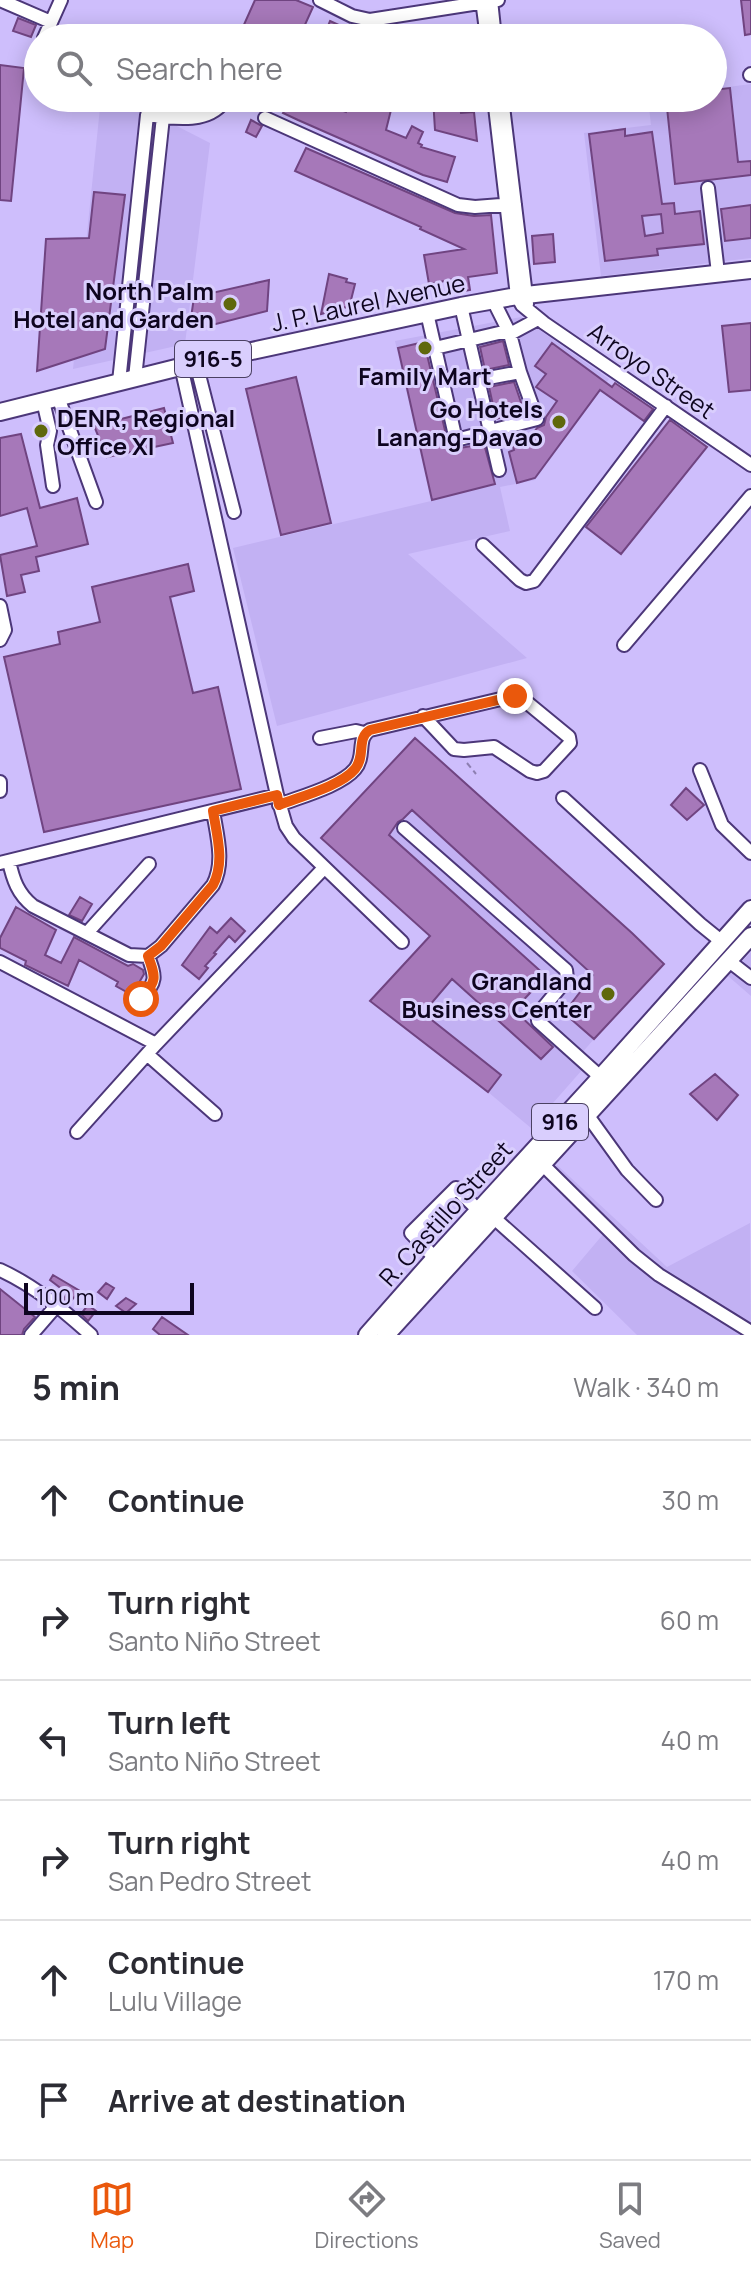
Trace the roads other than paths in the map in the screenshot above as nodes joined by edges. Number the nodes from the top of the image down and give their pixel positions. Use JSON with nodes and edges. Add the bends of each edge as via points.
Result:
{"nodes":[{"id":1,"x":0,"y":0,"type":"edge"},
{"id":2,"x":61,"y":0,"type":"edge"},
{"id":3,"x":320,"y":0,"type":"edge"},
{"id":4,"x":498,"y":0,"type":"edge"},
{"id":5,"x":486,"y":1,"type":"edge"},
{"id":6,"x":51,"y":22,"type":"joint"},
{"id":7,"x":487,"y":24,"type":"edge"},
{"id":8,"x":492,"y":24,"type":"edge"},
{"id":9,"x":214,"y":112,"type":"edge"},
{"id":10,"x":496,"y":112,"type":"edge"},
{"id":11,"x":503,"y":112,"type":"edge"},
{"id":12,"x":163,"y":117,"type":"junction"},
{"id":13,"x":265,"y":118,"type":"dead end"},
{"id":14,"x":708,"y":188,"type":"dead end"},
{"id":15,"x":511,"y":204,"type":"junction"},
{"id":16,"x":137,"y":208,"type":"junction"},
{"id":17,"x":153,"y":209,"type":"junction"},
{"id":18,"x":751,"y":270,"type":"edge"},
{"id":19,"x":718,"y":273,"type":"junction"},
{"id":20,"x":493,"y":300,"type":"junction"},
{"id":21,"x":527,"y":305,"type":"junction"},
{"id":22,"x":461,"y":306,"type":"junction"},
{"id":23,"x":427,"y":313,"type":"junction"},
{"id":24,"x":510,"y":334,"type":"junction"},
{"id":25,"x":469,"y":340,"type":"junction"},
{"id":26,"x":435,"y":348,"type":"junction"},
{"id":27,"x":188,"y":365,"type":"junction"},
{"id":28,"x":520,"y":372,"type":"junction"},
{"id":29,"x":127,"y":380,"type":"junction"},
{"id":30,"x":478,"y":380,"type":"junction"},
{"id":31,"x":51,"y":399,"type":"junction"},
{"id":32,"x":666,"y":406,"type":"junction"},
{"id":33,"x":0,"y":412,"type":"edge"},
{"id":34,"x":490,"y":433,"type":"junction"},
{"id":35,"x":751,"y":465,"type":"edge"},
{"id":36,"x":499,"y":470,"type":"dead end"},
{"id":37,"x":53,"y":486,"type":"dead end"},
{"id":38,"x":751,"y":496,"type":"edge"},
{"id":39,"x":96,"y":502,"type":"dead end"},
{"id":40,"x":234,"y":512,"type":"dead end"},
{"id":41,"x":483,"y":545,"type":"dead end"},
{"id":42,"x":0,"y":606,"type":"edge"},
{"id":43,"x":2,"y":638,"type":"edge"},
{"id":44,"x":624,"y":645,"type":"dead end"},
{"id":45,"x":423,"y":716,"type":"junction"},
{"id":46,"x":364,"y":733,"type":"junction"},
{"id":47,"x":320,"y":738,"type":"dead end"},
{"id":48,"x":700,"y":770,"type":"dead end"},
{"id":49,"x":0,"y":782,"type":"edge"},
{"id":50,"x":0,"y":791,"type":"edge"},
{"id":51,"x":563,"y":798,"type":"dead end"},
{"id":52,"x":278,"y":800,"type":"junction"},
{"id":53,"x":213,"y":811,"type":"junction"},
{"id":54,"x":404,"y":828,"type":"dead end"},
{"id":55,"x":751,"y":853,"type":"edge"},
{"id":56,"x":4,"y":862,"type":"edge"},
{"id":57,"x":149,"y":864,"type":"dead end"},
{"id":58,"x":324,"y":868,"type":"junction"},
{"id":59,"x":751,"y":909,"type":"edge"},
{"id":60,"x":87,"y":933,"type":"junction"},
{"id":61,"x":751,"y":936,"type":"edge"},
{"id":62,"x":721,"y":941,"type":"junction"},
{"id":63,"x":402,"y":942,"type":"dead end"},
{"id":64,"x":148,"y":956,"type":"junction"},
{"id":65,"x":729,"y":961,"type":"junction"},
{"id":66,"x":0,"y":962,"type":"edge"},
{"id":67,"x":751,"y":978,"type":"edge"},
{"id":68,"x":141,"y":999,"type":"dead end"},
{"id":69,"x":152,"y":1050,"type":"junction"},
{"id":70,"x":606,"y":1082,"type":"junction"},
{"id":71,"x":582,"y":1108,"type":"junction"},
{"id":72,"x":215,"y":1114,"type":"dead end"},
{"id":73,"x":77,"y":1132,"type":"dead end"},
{"id":74,"x":536,"y":1159,"type":"junction"},
{"id":75,"x":656,"y":1200,"type":"dead end"},
{"id":76,"x":486,"y":1214,"type":"junction"},
{"id":77,"x":435,"y":1258,"type":"junction"},
{"id":78,"x":2,"y":1272,"type":"edge"},
{"id":79,"x":595,"y":1308,"type":"dead end"},
{"id":80,"x":53,"y":1309,"type":"junction"},
{"id":81,"x":394,"y":1327,"type":"edge"},
{"id":82,"x":751,"y":1332,"type":"edge"},
{"id":83,"x":31,"y":1335,"type":"edge"},
{"id":84,"x":91,"y":1335,"type":"edge"},
{"id":85,"x":367,"y":1335,"type":"edge"}],
"edges":[{"from":1,"to":6,"type":"street"},
{"from":2,"to":6,"type":"street"},
{"from":3,"to":5,"type":"street","via":[[370,20]]},
{"from":4,"to":5,"type":"street"},
{"from":5,"to":7,"type":"street"},
{"from":5,"to":8,"type":"street"},
{"from":9,"to":12,"type":"street"},
{"from":10,"to":15,"type":"street"},
{"from":11,"to":15,"type":"street"},
{"from":12,"to":16,"type":"street","via":[[147,115]]},
{"from":12,"to":17,"type":"street"},
{"from":13,"to":15,"type":"street","via":[[458,205]]},
{"from":14,"to":19,"type":"street"},
{"from":15,"to":21,"type":"street"},
{"from":16,"to":17,"type":"street"},
{"from":16,"to":29,"type":"street"},
{"from":17,"to":29,"type":"street"},
{"from":18,"to":19,"type":"main road","name":"J. P. Laurel Avenue","number":"916-5"},
{"from":19,"to":21,"type":"main road","name":"J. P. Laurel Avenue","number":"916-5"},
{"from":20,"to":21,"type":"main road","name":"J. P. Laurel Avenue","number":"916-5"},
{"from":20,"to":22,"type":"main road","name":"J. P. Laurel Avenue","number":"916-5"},
{"from":20,"to":24,"type":"street"},
{"from":21,"to":24,"type":"street"},
{"from":21,"to":32,"type":"street","name":"Arroyo Street"},
{"from":22,"to":23,"type":"main road","name":"J. P. Laurel Avenue","number":"916-5"},
{"from":22,"to":25,"type":"street"},
{"from":23,"to":26,"type":"street"},
{"from":23,"to":27,"type":"main road","name":"J. P. Laurel Avenue","number":"916-5"},
{"from":24,"to":25,"type":"street"},
{"from":24,"to":28,"type":"street"},
{"from":25,"to":26,"type":"street"},
{"from":25,"to":30,"type":"street"},
{"from":26,"to":34,"type":"street","via":[[456,440]]},
{"from":27,"to":29,"type":"main road","name":"J. P. Laurel Avenue","number":"916-5"},
{"from":27,"to":40,"type":"street"},
{"from":27,"to":52,"type":"street"},
{"from":28,"to":30,"type":"street"},
{"from":28,"to":34,"type":"street","via":[[537,419]]},
{"from":29,"to":31,"type":"main road","name":"J. P. Laurel Avenue","number":"916-5"},
{"from":30,"to":34,"type":"street"},
{"from":31,"to":33,"type":"main road","name":"J. P. Laurel Avenue","number":"916-5"},
{"from":31,"to":37,"type":"street","via":[[47,445]]},
{"from":31,"to":39,"type":"street"},
{"from":32,"to":35,"type":"street","name":"Arroyo Street"},
{"from":32,"to":41,"type":"street","via":[[534,581],[520,580]]},
{"from":34,"to":36,"type":"street"},
{"from":38,"to":44,"type":"street"},
{"from":42,"to":43,"type":"street"},
{"from":45,"to":45,"type":"street","via":[[519,697],[570,743],[537,773],[498,749],[454,749]]},
{"from":45,"to":46,"type":"street"},
{"from":46,"to":47,"type":"street"},
{"from":46,"to":52,"type":"street","via":[[362,757],[353,772],[335,783]]},
{"from":48,"to":55,"type":"street","via":[[722,825]]},
{"from":49,"to":50,"type":"street"},
{"from":51,"to":62,"type":"street"},
{"from":52,"to":53,"type":"street"},
{"from":52,"to":58,"type":"street","via":[[289,832]]},
{"from":53,"to":56,"type":"street"},
{"from":53,"to":64,"type":"street","via":[[218,875]]},
{"from":54,"to":70,"type":"street","via":[[566,970],[567,979],[538,1021]]},
{"from":56,"to":60,"type":"street","via":[[33,906]]},
{"from":57,"to":60,"type":"street"},
{"from":58,"to":63,"type":"street"},
{"from":58,"to":69,"type":"street"},
{"from":59,"to":62,"type":"main road","name":"R. Castillo Street","number":"916"},
{"from":60,"to":64,"type":"street","via":[[129,955]]},
{"from":61,"to":65,"type":"main road","name":"R. Castillo Street","number":"916"},
{"from":62,"to":70,"type":"main road","name":"R. Castillo Street","number":"916"},
{"from":64,"to":68,"type":"street","via":[[155,978]]},
{"from":65,"to":67,"type":"street"},
{"from":65,"to":70,"type":"main road","name":"R. Castillo Street","number":"916"},
{"from":66,"to":69,"type":"street"},
{"from":69,"to":72,"type":"street"},
{"from":69,"to":73,"type":"street"},
{"from":70,"to":71,"type":"main road","name":"R. Castillo Street","number":"916"},
{"from":71,"to":74,"type":"main road","name":"R. Castillo Street","number":"916"},
{"from":71,"to":75,"type":"street"},
{"from":74,"to":76,"type":"main road","name":"R. Castillo Street","number":"916"},
{"from":74,"to":82,"type":"street","via":[[659,1275]]},
{"from":76,"to":77,"type":"main road","name":"R. Castillo Street","number":"916"},
{"from":76,"to":77,"type":"street","via":[[456,1188],[411,1233]]},
{"from":76,"to":79,"type":"street"},
{"from":76,"to":81,"type":"main road","name":"R. Castillo Street","number":"916"},
{"from":77,"to":81,"type":"main road","name":"R. Castillo Street","number":"916"},
{"from":78,"to":80,"type":"street","via":[[19,1279]]},
{"from":80,"to":83,"type":"street"},
{"from":80,"to":84,"type":"street"},
{"from":81,"to":85,"type":"main road","name":"R. Castillo Street","number":"916"}]}
